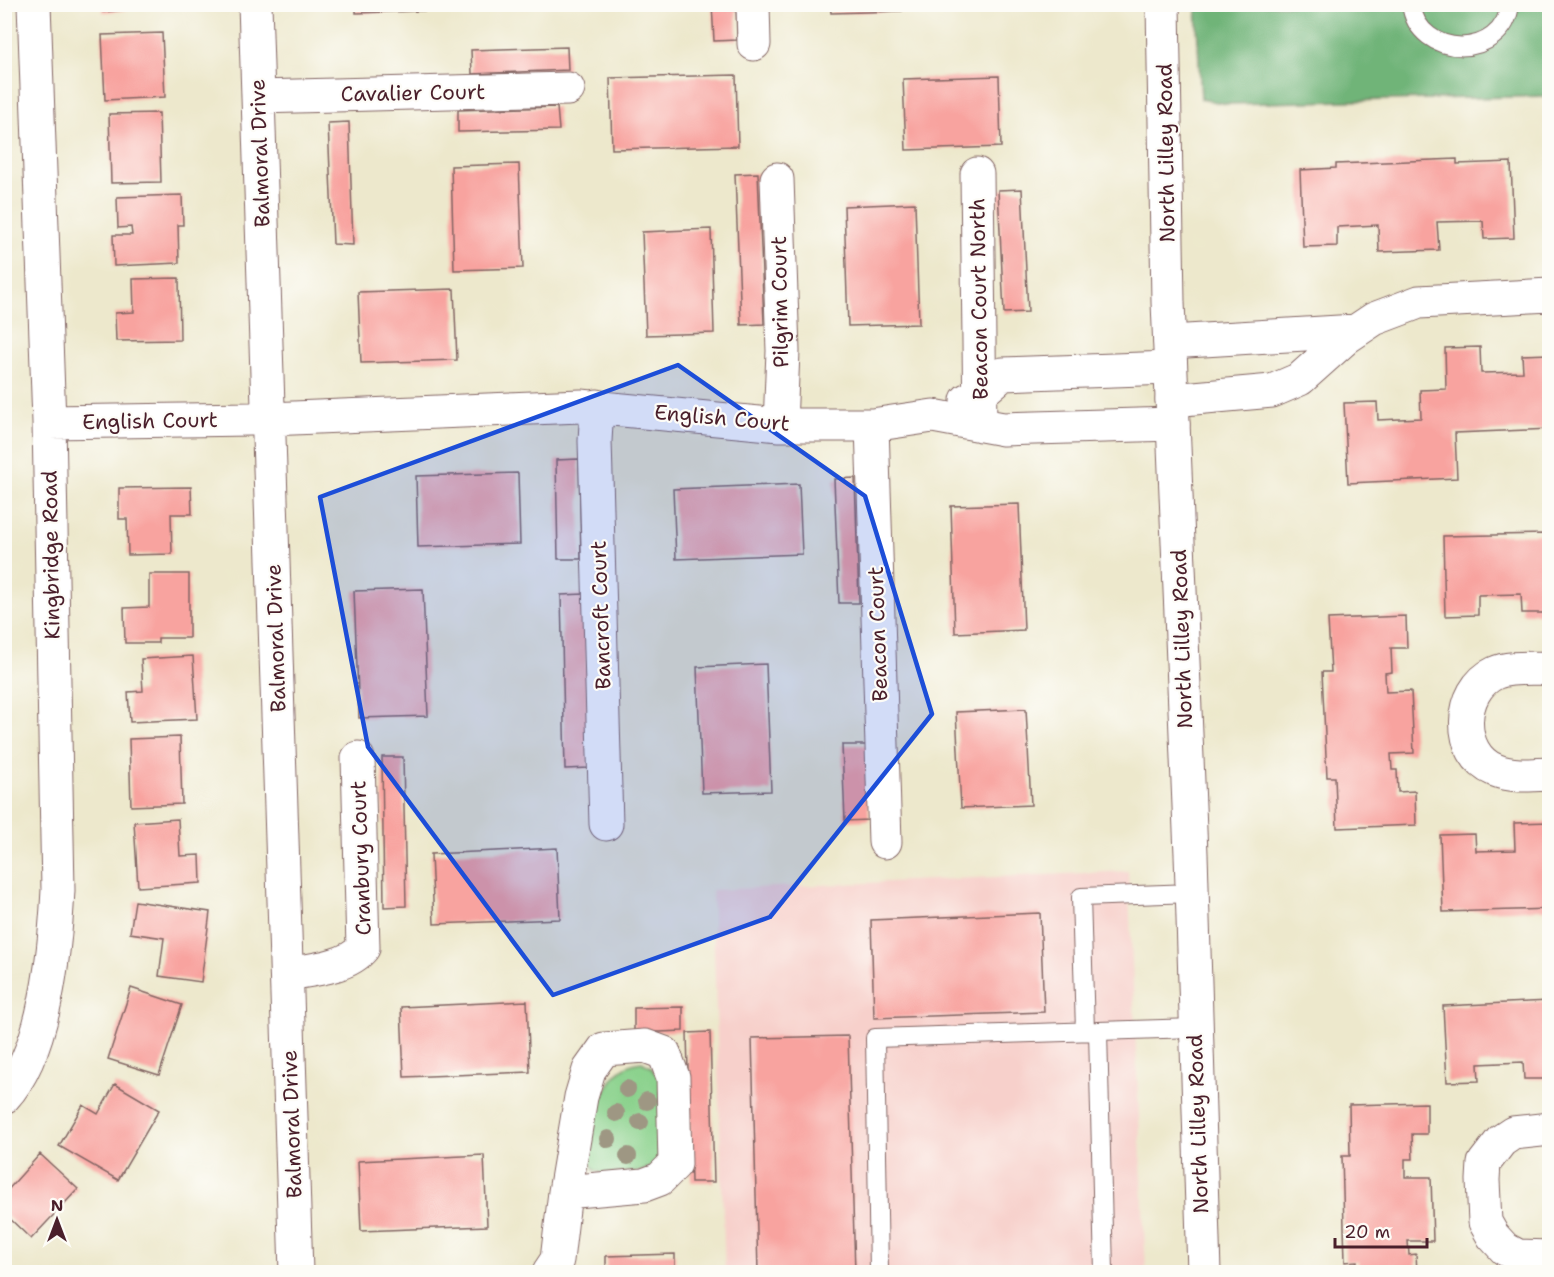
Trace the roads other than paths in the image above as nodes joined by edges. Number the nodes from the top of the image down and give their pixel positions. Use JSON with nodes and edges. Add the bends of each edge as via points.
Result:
{"nodes":[{"id":1,"x":34,"y":4,"type":"edge"},
{"id":2,"x":255,"y":4,"type":"edge"},
{"id":3,"x":753,"y":4,"type":"edge"},
{"id":4,"x":1163,"y":4,"type":"edge"},
{"id":5,"x":1411,"y":4,"type":"edge"},
{"id":6,"x":1510,"y":4,"type":"edge"},
{"id":7,"x":754,"y":44,"type":"dead end"},
{"id":8,"x":568,"y":89,"type":"dead end"},
{"id":9,"x":258,"y":97,"type":"junction"},
{"id":10,"x":977,"y":174,"type":"dead end"},
{"id":11,"x":777,"y":179,"type":"dead end"},
{"id":12,"x":1550,"y":295,"type":"edge"},
{"id":13,"x":1356,"y":331,"type":"junction"},
{"id":14,"x":1171,"y":384,"type":"junction"},
{"id":15,"x":597,"y":406,"type":"junction"},
{"id":16,"x":980,"y":409,"type":"junction"},
{"id":17,"x":260,"y":419,"type":"junction"},
{"id":18,"x":49,"y":422,"type":"junction"},
{"id":19,"x":780,"y":425,"type":"junction"},
{"id":20,"x":872,"y":425,"type":"junction"},
{"id":21,"x":1550,"y":668,"type":"edge"},
{"id":22,"x":358,"y":758,"type":"dead end"},
{"id":23,"x":1550,"y":774,"type":"edge"},
{"id":24,"x":606,"y":824,"type":"dead end"},
{"id":25,"x":885,"y":842,"type":"dead end"},
{"id":26,"x":1192,"y":893,"type":"junction"},
{"id":27,"x":287,"y":974,"type":"junction"},
{"id":28,"x":1195,"y":1028,"type":"junction"},
{"id":29,"x":1091,"y":1031,"type":"junction"},
{"id":30,"x":4,"y":1096,"type":"edge"},
{"id":31,"x":1550,"y":1129,"type":"edge"},
{"id":32,"x":565,"y":1192,"type":"junction"},
{"id":33,"x":1550,"y":1257,"type":"edge"},
{"id":34,"x":296,"y":1272,"type":"edge"},
{"id":35,"x":549,"y":1272,"type":"edge"},
{"id":36,"x":879,"y":1272,"type":"edge"},
{"id":37,"x":1104,"y":1272,"type":"edge"},
{"id":38,"x":1204,"y":1272,"type":"edge"}],
"edges":[{"from":1,"to":18,"type":"street","name":"Kingbridge Road"},
{"from":2,"to":9,"type":"street","name":"Balmoral Drive"},
{"from":3,"to":7,"type":"street"},
{"from":4,"to":14,"type":"street","name":"North Lilley Road"},
{"from":5,"to":6,"type":"lane","via":[[1418,24],[1429,37],[1460,48],[1492,37],[1503,25]]},
{"from":8,"to":9,"type":"street","name":"Cavalier Court"},
{"from":9,"to":17,"type":"street","name":"Balmoral Drive"},
{"from":10,"to":16,"type":"street","name":"Beacon Court North"},
{"from":11,"to":19,"type":"street","name":"Pilgrim Court","via":[[783,351]]},
{"from":12,"to":13,"type":"street","via":[[1419,302],[1374,319]]},
{"from":13,"to":14,"type":"street"},
{"from":13,"to":14,"type":"street","via":[[1300,379],[1272,392]]},
{"from":14,"to":16,"type":"street","name":"English Court","via":[[1003,429]]},
{"from":14,"to":16,"type":"street","via":[[1003,374]]},
{"from":14,"to":26,"type":"street","name":"North Lilley Road"},
{"from":15,"to":17,"type":"street","name":"English Court"},
{"from":15,"to":19,"type":"street","name":"English Court"},
{"from":15,"to":24,"type":"street","name":"Bancroft Court"},
{"from":16,"to":20,"type":"street","name":"English Court"},
{"from":17,"to":18,"type":"street","name":"English Court"},
{"from":17,"to":27,"type":"street","name":"Balmoral Drive"},
{"from":18,"to":30,"type":"street","name":"Kingbridge Road","via":[[56,939],[30,1055]]},
{"from":19,"to":20,"type":"street","name":"English Court"},
{"from":20,"to":25,"type":"street","name":"Beacon Court"},
{"from":21,"to":23,"type":"street","via":[[1496,672],[1479,683],[1468,703],[1465,722],[1471,744],[1482,762],[1495,770],[1521,775]]},
{"from":22,"to":27,"type":"street","name":"Cranbury Court","via":[[363,948],[358,955],[323,968]]},
{"from":26,"to":28,"type":"street","name":"North Lilley Road"},
{"from":26,"to":29,"type":"lane","via":[[1081,897]]},
{"from":27,"to":34,"type":"street","name":"Balmoral Drive"},
{"from":28,"to":29,"type":"lane"},
{"from":28,"to":38,"type":"street","name":"North Lilley Road"},
{"from":29,"to":36,"type":"lane","via":[[875,1038]]},
{"from":29,"to":37,"type":"lane"},
{"from":31,"to":33,"type":"street","via":[[1513,1133],[1501,1141],[1484,1163],[1483,1179],[1485,1222],[1493,1236],[1518,1256]]},
{"from":32,"to":32,"type":"street","via":[[581,1096],[589,1070],[604,1048],[645,1046],[664,1053],[673,1077],[675,1164],[660,1179],[644,1185]]},
{"from":32,"to":35,"type":"street","via":[[558,1260]]}]}
